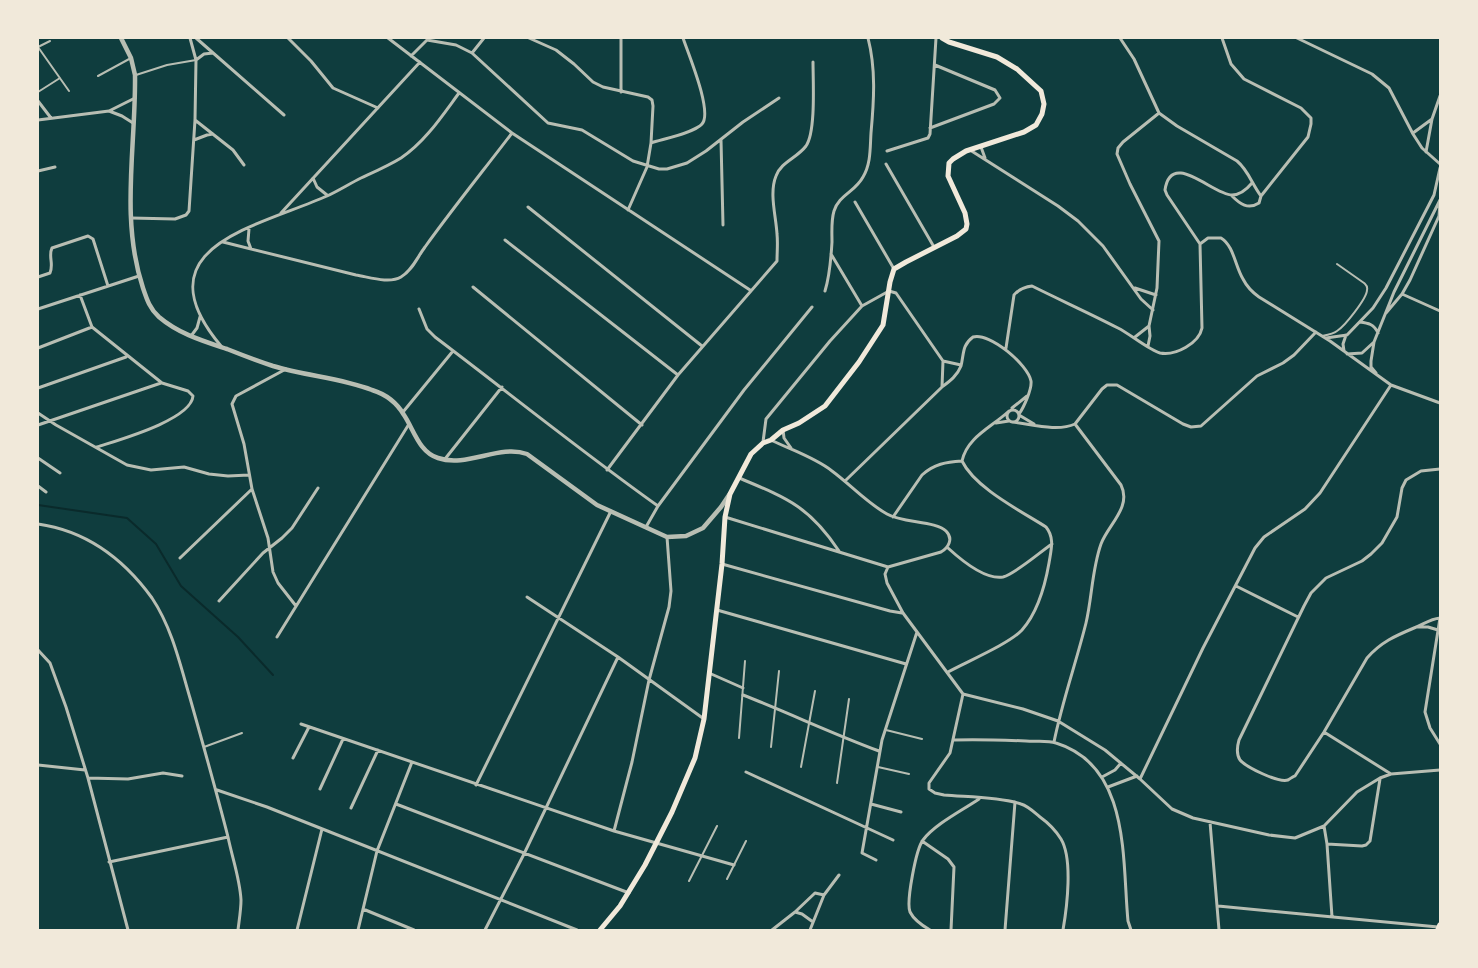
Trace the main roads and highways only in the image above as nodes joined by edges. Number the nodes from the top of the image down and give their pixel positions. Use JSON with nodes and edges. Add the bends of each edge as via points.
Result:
{"nodes":[{"id":1,"x":942,"y":38,"type":"edge"},
{"id":2,"x":600,"y":930,"type":"edge"}],
"edges":[{"from":1,"to":2,"type":"main road","via":[[1006,62],[1041,91],[1044,109],[1036,124],[1024,132],[953,158],[948,171],[965,213],[967,224],[962,233],[894,269],[883,325],[825,406],[783,430],[751,454],[730,494],[725,517],[704,719],[695,758],[656,844],[629,893]]}]}
